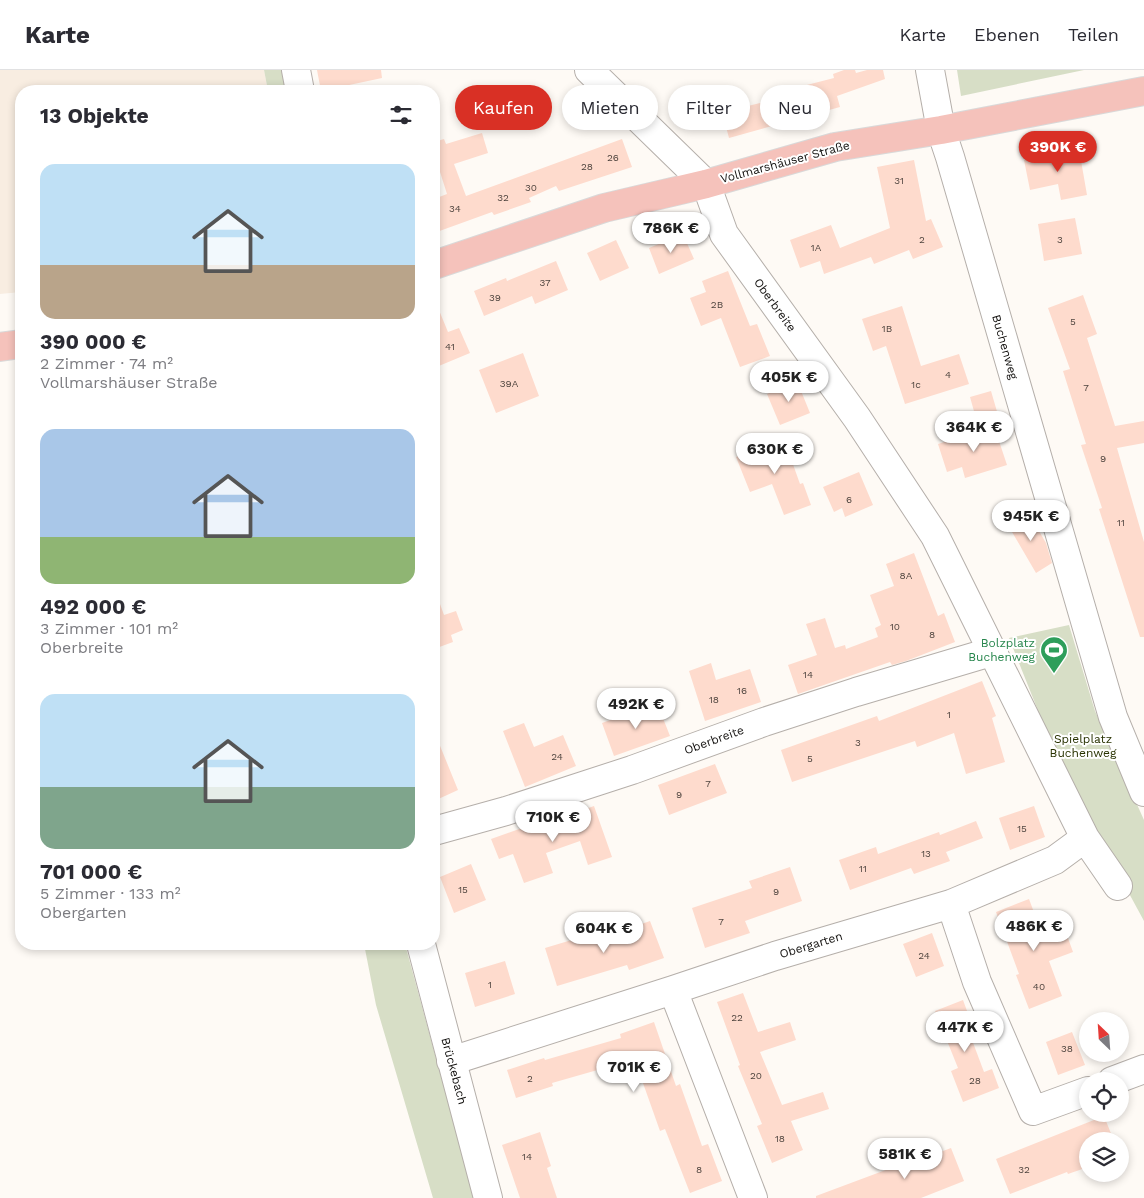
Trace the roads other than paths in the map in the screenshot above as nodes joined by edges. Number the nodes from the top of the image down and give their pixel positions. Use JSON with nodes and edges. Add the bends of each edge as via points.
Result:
{"nodes":[{"id":1,"x":296,"y":70,"type":"edge"},
{"id":2,"x":589,"y":70,"type":"edge"},
{"id":3,"x":930,"y":70,"type":"edge"},
{"id":4,"x":299,"y":85,"type":"edge"},
{"id":5,"x":1144,"y":91,"type":"edge"},
{"id":6,"x":941,"y":130,"type":"junction"},
{"id":7,"x":706,"y":184,"type":"junction"},
{"id":8,"x":440,"y":263,"type":"edge"},
{"id":9,"x":15,"y":345,"type":"edge"},
{"id":10,"x":0,"y":347,"type":"edge"},
{"id":11,"x":994,"y":651,"type":"junction"},
{"id":12,"x":1144,"y":792,"type":"edge"},
{"id":13,"x":440,"y":829,"type":"edge"},
{"id":14,"x":1085,"y":838,"type":"junction"},
{"id":15,"x":1118,"y":886,"type":"dead end"},
{"id":16,"x":951,"y":904,"type":"junction"},
{"id":17,"x":423,"y":950,"type":"edge"},
{"id":18,"x":673,"y":990,"type":"junction"},
{"id":19,"x":451,"y":1061,"type":"junction"},
{"id":20,"x":1144,"y":1069,"type":"edge"},
{"id":21,"x":1129,"y":1075,"type":"edge"},
{"id":22,"x":1079,"y":1093,"type":"edge"},
{"id":23,"x":488,"y":1198,"type":"edge"},
{"id":24,"x":753,"y":1198,"type":"edge"}],
"edges":[{"from":1,"to":4,"type":"street"},
{"from":2,"to":7,"type":"street"},
{"from":3,"to":6,"type":"street","name":"Buchenweg"},
{"from":5,"to":6,"type":"main road","name":"Vollmarshäuser Straße"},
{"from":6,"to":7,"type":"main road","name":"Vollmarshäuser Straße","via":[[835,147]]},
{"from":6,"to":12,"type":"street","name":"Buchenweg","via":[[1113,717]]},
{"from":7,"to":8,"type":"main road","name":"Vollmarshäuser Straße","via":[[604,208]]},
{"from":7,"to":11,"type":"street","name":"Oberbreite","via":[[724,234],[857,418],[935,536]]},
{"from":9,"to":10,"type":"main road"},
{"from":11,"to":13,"type":"street","name":"Oberbreite","via":[[856,692],[632,770]]},
{"from":11,"to":14,"type":"street","name":"Oberbreite"},
{"from":14,"to":15,"type":"street","name":"Oberbreite"},
{"from":14,"to":16,"type":"street","name":"Obergarten","via":[[1056,860]]},
{"from":16,"to":18,"type":"street","name":"Obergarten"},
{"from":16,"to":22,"type":"street","via":[[977,982],[1033,1111]]},
{"from":17,"to":19,"type":"street","name":"Brückebach"},
{"from":18,"to":19,"type":"street","name":"Obergarten"},
{"from":18,"to":24,"type":"street"},
{"from":19,"to":23,"type":"street","name":"Brückebach"},
{"from":20,"to":21,"type":"street"}]}
